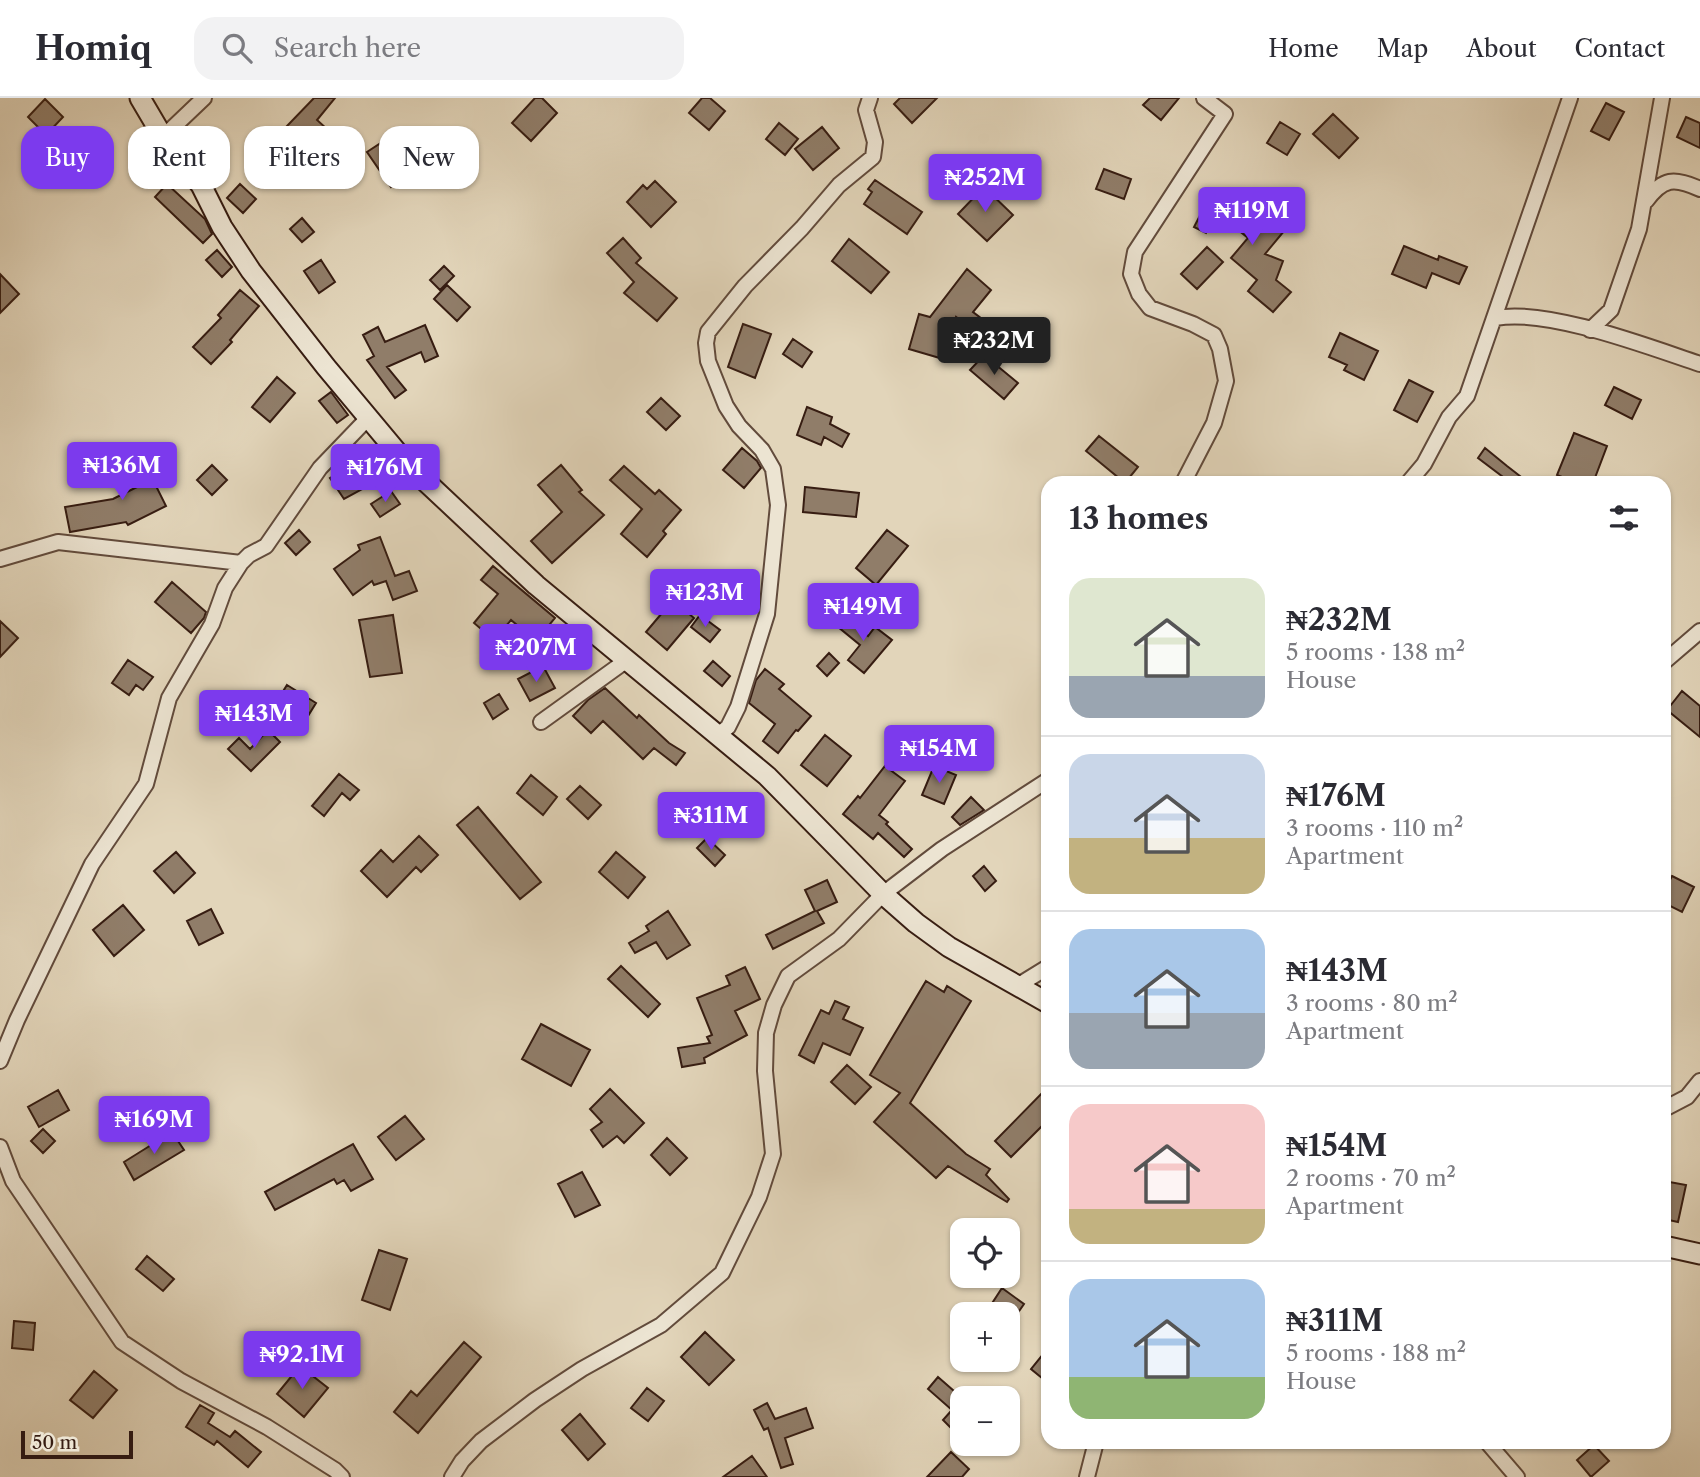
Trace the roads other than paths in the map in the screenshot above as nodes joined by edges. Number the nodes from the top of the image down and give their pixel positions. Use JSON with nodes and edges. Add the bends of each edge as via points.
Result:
{"nodes":[{"id":1,"x":140,"y":98,"type":"edge"},
{"id":2,"x":204,"y":98,"type":"edge"},
{"id":3,"x":870,"y":98,"type":"edge"},
{"id":4,"x":1204,"y":98,"type":"edge"},
{"id":5,"x":1570,"y":98,"type":"edge"},
{"id":6,"x":1662,"y":98,"type":"edge"},
{"id":7,"x":157,"y":126,"type":"edge"},
{"id":8,"x":175,"y":126,"type":"edge"},
{"id":9,"x":203,"y":189,"type":"edge"},
{"id":10,"x":1700,"y":189,"type":"edge"},
{"id":11,"x":1645,"y":202,"type":"junction"},
{"id":12,"x":1496,"y":318,"type":"junction"},
{"id":13,"x":1590,"y":330,"type":"junction"},
{"id":14,"x":1700,"y":363,"type":"edge"},
{"id":15,"x":368,"y":418,"type":"junction"},
{"id":16,"x":1187,"y":476,"type":"edge"},
{"id":17,"x":1414,"y":476,"type":"edge"},
{"id":18,"x":0,"y":559,"type":"edge"},
{"id":19,"x":241,"y":563,"type":"junction"},
{"id":20,"x":1700,"y":631,"type":"edge"},
{"id":21,"x":1671,"y":656,"type":"edge"},
{"id":22,"x":627,"y":660,"type":"junction"},
{"id":23,"x":541,"y":722,"type":"dead end"},
{"id":24,"x":718,"y":735,"type":"junction"},
{"id":25,"x":1041,"y":785,"type":"edge"},
{"id":26,"x":883,"y":894,"type":"junction"},
{"id":27,"x":1041,"y":971,"type":"edge"},
{"id":28,"x":1017,"y":986,"type":"junction"},
{"id":29,"x":1041,"y":999,"type":"edge"},
{"id":30,"x":0,"y":1061,"type":"edge"},
{"id":31,"x":1700,"y":1081,"type":"edge"},
{"id":32,"x":1671,"y":1106,"type":"edge"},
{"id":33,"x":0,"y":1147,"type":"edge"},
{"id":34,"x":1671,"y":1248,"type":"edge"},
{"id":35,"x":1700,"y":1254,"type":"edge"},
{"id":36,"x":1094,"y":1449,"type":"edge"},
{"id":37,"x":1493,"y":1449,"type":"edge"},
{"id":38,"x":342,"y":1477,"type":"edge"},
{"id":39,"x":452,"y":1477,"type":"edge"},
{"id":40,"x":1087,"y":1477,"type":"edge"},
{"id":41,"x":1517,"y":1477,"type":"edge"}],
"edges":[{"from":1,"to":7,"type":"main road"},
{"from":2,"to":8,"type":"street"},
{"from":3,"to":24,"type":"street","via":[[866,110],[875,142],[873,157],[839,185],[708,332],[708,361],[726,406],[773,469],[778,505],[767,614],[738,707]]},
{"from":4,"to":16,"type":"street","via":[[1225,114],[1135,252],[1130,274],[1150,308],[1214,335],[1220,349],[1226,381],[1214,423]]},
{"from":5,"to":12,"type":"street"},
{"from":6,"to":11,"type":"street"},
{"from":9,"to":15,"type":"main road","via":[[251,271]]},
{"from":10,"to":11,"type":"street","via":[[1669,181]]},
{"from":11,"to":13,"type":"street","via":[[1615,300]]},
{"from":12,"to":13,"type":"street","via":[[1541,319]]},
{"from":12,"to":17,"type":"street","via":[[1467,396]]},
{"from":13,"to":14,"type":"street"},
{"from":15,"to":19,"type":"street","via":[[320,468],[266,546]]},
{"from":15,"to":22,"type":"main road","via":[[407,464],[537,585]]},
{"from":18,"to":19,"type":"street","via":[[58,542]]},
{"from":19,"to":30,"type":"street","via":[[169,698],[146,784],[92,864]]},
{"from":20,"to":21,"type":"street"},
{"from":22,"to":23,"type":"street"},
{"from":22,"to":24,"type":"main road"},
{"from":24,"to":26,"type":"main road","via":[[767,776]]},
{"from":25,"to":26,"type":"street"},
{"from":26,"to":28,"type":"main road","via":[[949,947]]},
{"from":26,"to":39,"type":"street","via":[[839,939],[788,976],[774,1005],[766,1033],[765,1071],[773,1154],[759,1197],[722,1273],[661,1325],[582,1369],[481,1441]]},
{"from":27,"to":28,"type":"street"},
{"from":28,"to":29,"type":"main road"},
{"from":31,"to":32,"type":"street","via":[[1688,1097]]},
{"from":33,"to":38,"type":"street","via":[[13,1181],[122,1342]]},
{"from":34,"to":35,"type":"main road"},
{"from":36,"to":40,"type":"street"},
{"from":37,"to":41,"type":"street"}]}
